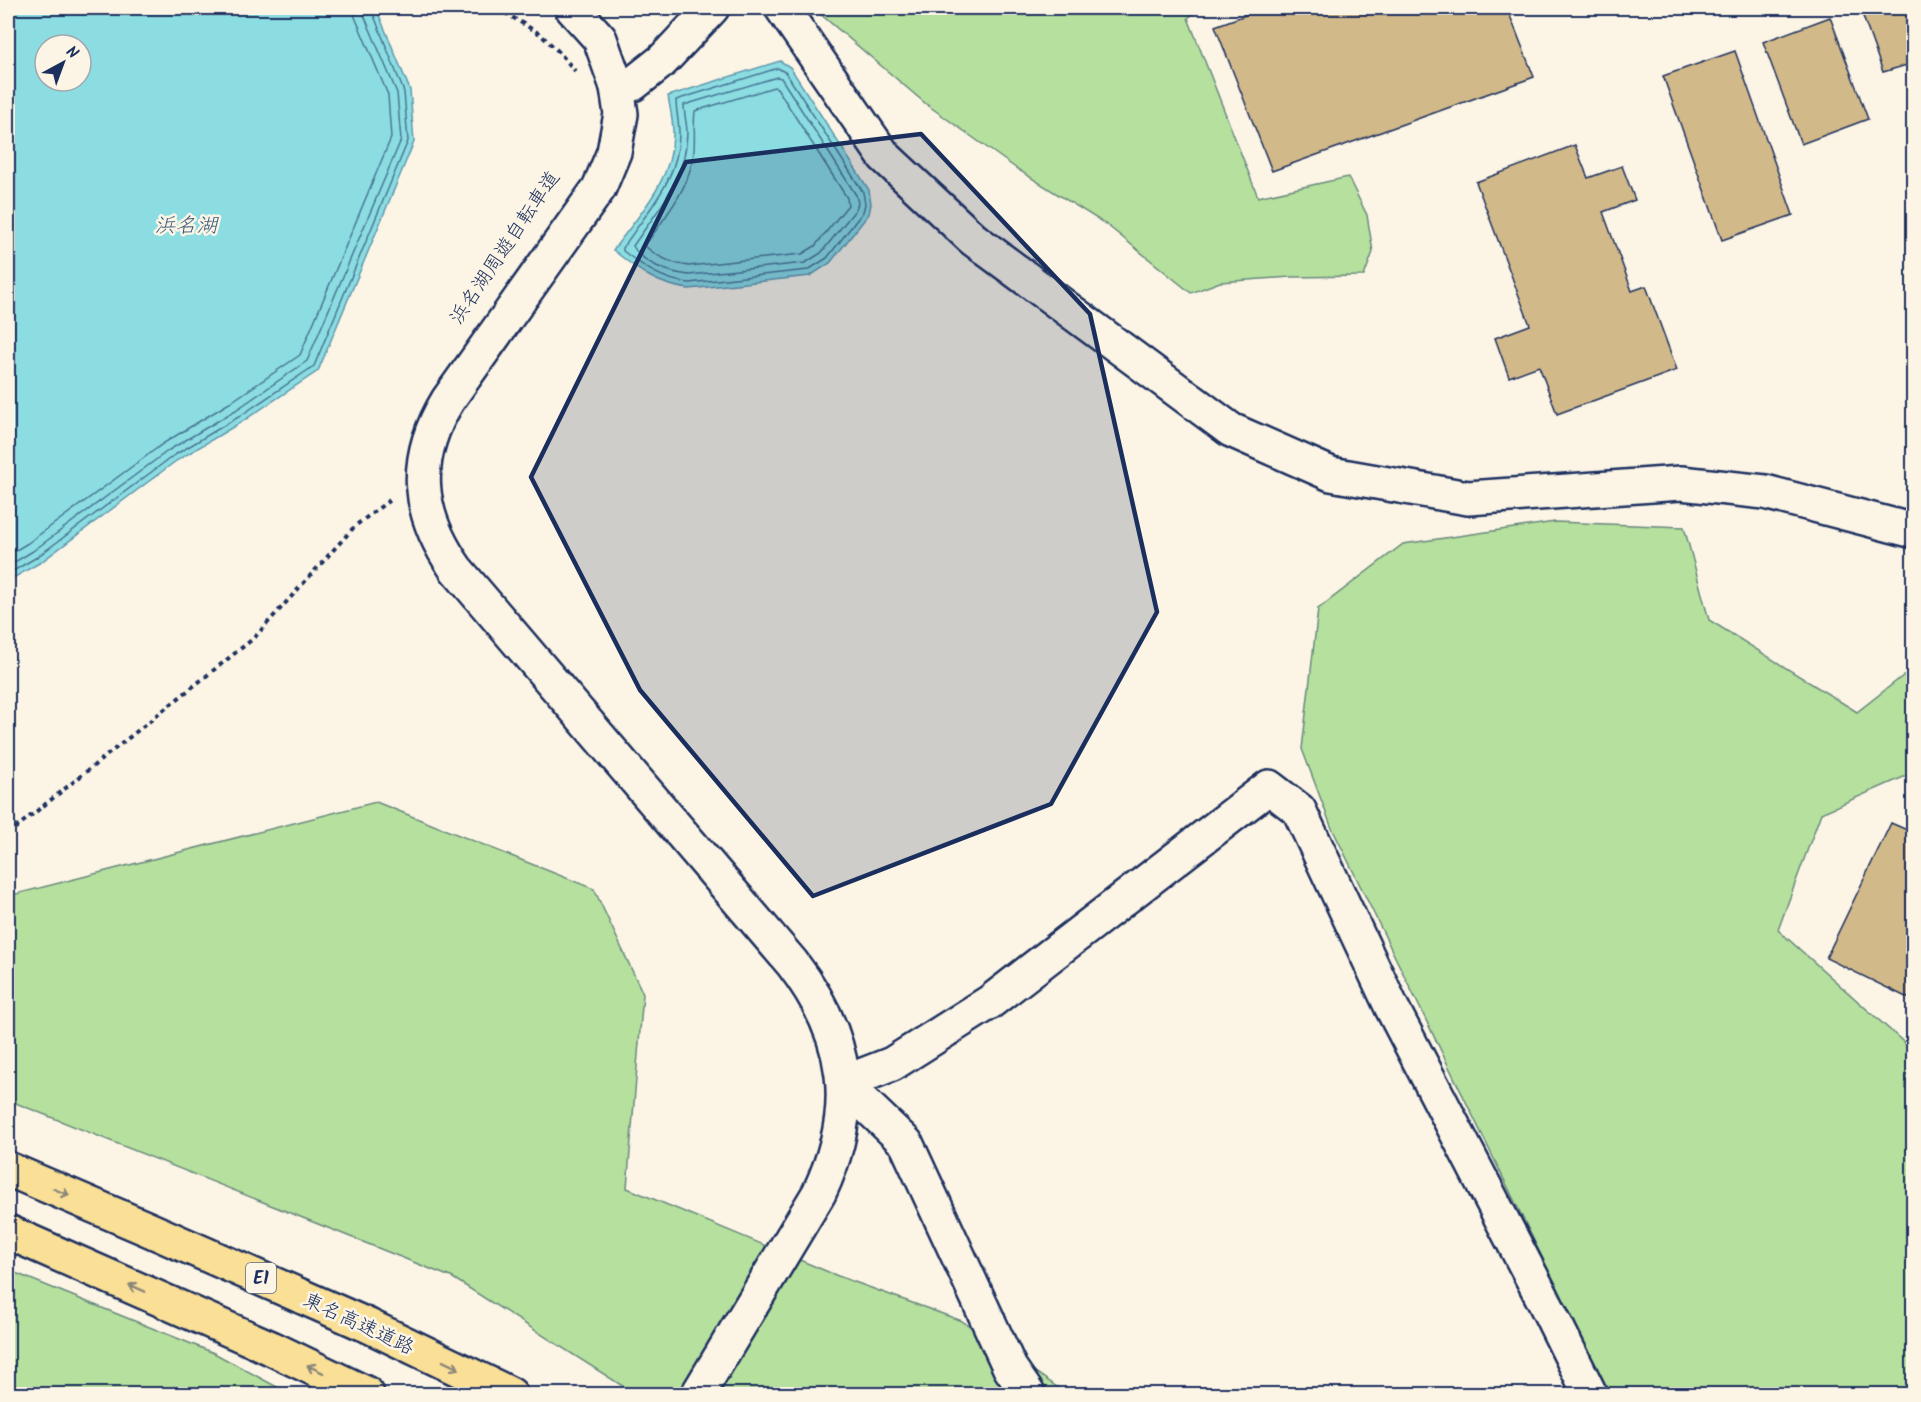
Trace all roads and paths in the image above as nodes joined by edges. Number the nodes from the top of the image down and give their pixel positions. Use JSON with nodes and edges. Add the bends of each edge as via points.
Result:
{"nodes":[{"id":1,"x":497,"y":8,"type":"edge"},
{"id":2,"x":572,"y":8,"type":"edge"},
{"id":3,"x":712,"y":8,"type":"edge"},
{"id":4,"x":782,"y":8,"type":"edge"},
{"id":5,"x":575,"y":72,"type":"dead end"},
{"id":6,"x":617,"y":87,"type":"junction"},
{"id":7,"x":423,"y":474,"type":"junction"},
{"id":8,"x":1914,"y":531,"type":"edge"},
{"id":9,"x":8,"y":834,"type":"edge"},
{"id":10,"x":843,"y":1083,"type":"junction"},
{"id":11,"x":8,"y":1169,"type":"edge"},
{"id":12,"x":8,"y":1232,"type":"edge"},
{"id":13,"x":367,"y":1395,"type":"edge"},
{"id":14,"x":510,"y":1395,"type":"edge"},
{"id":15,"x":698,"y":1395,"type":"edge"},
{"id":16,"x":1028,"y":1395,"type":"edge"},
{"id":17,"x":1590,"y":1395,"type":"edge"}],
"edges":[{"from":1,"to":5,"type":"path","via":[[540,34]]},
{"from":2,"to":6,"type":"street","via":[[600,39]]},
{"from":3,"to":6,"type":"street","via":[[662,61],[633,84]]},
{"from":4,"to":8,"type":"street","via":[[892,164],[973,239],[1231,430],[1331,474],[1467,498],[1682,483],[1765,492]]},
{"from":6,"to":7,"type":"street","via":[[621,114],[614,152],[599,188],[436,419]]},
{"from":7,"to":9,"type":"path","via":[[356,526],[254,638]]},
{"from":7,"to":10,"type":"street","via":[[432,530],[456,569],[809,985],[833,1034]]},
{"from":10,"to":15,"type":"street","via":[[843,1115],[831,1168]]},
{"from":10,"to":16,"type":"street","via":[[906,1143],[1010,1368]]},
{"from":10,"to":17,"type":"street","via":[[892,1064],[990,1002],[1269,787],[1299,810],[1392,1008]]},
{"from":11,"to":14,"type":"highway","name":"東名高速道路","number":"E1","one_way":true,"via":[[369,1326]]},
{"from":13,"to":12,"type":"highway","one_way":true,"via":[[271,1348]]}]}
